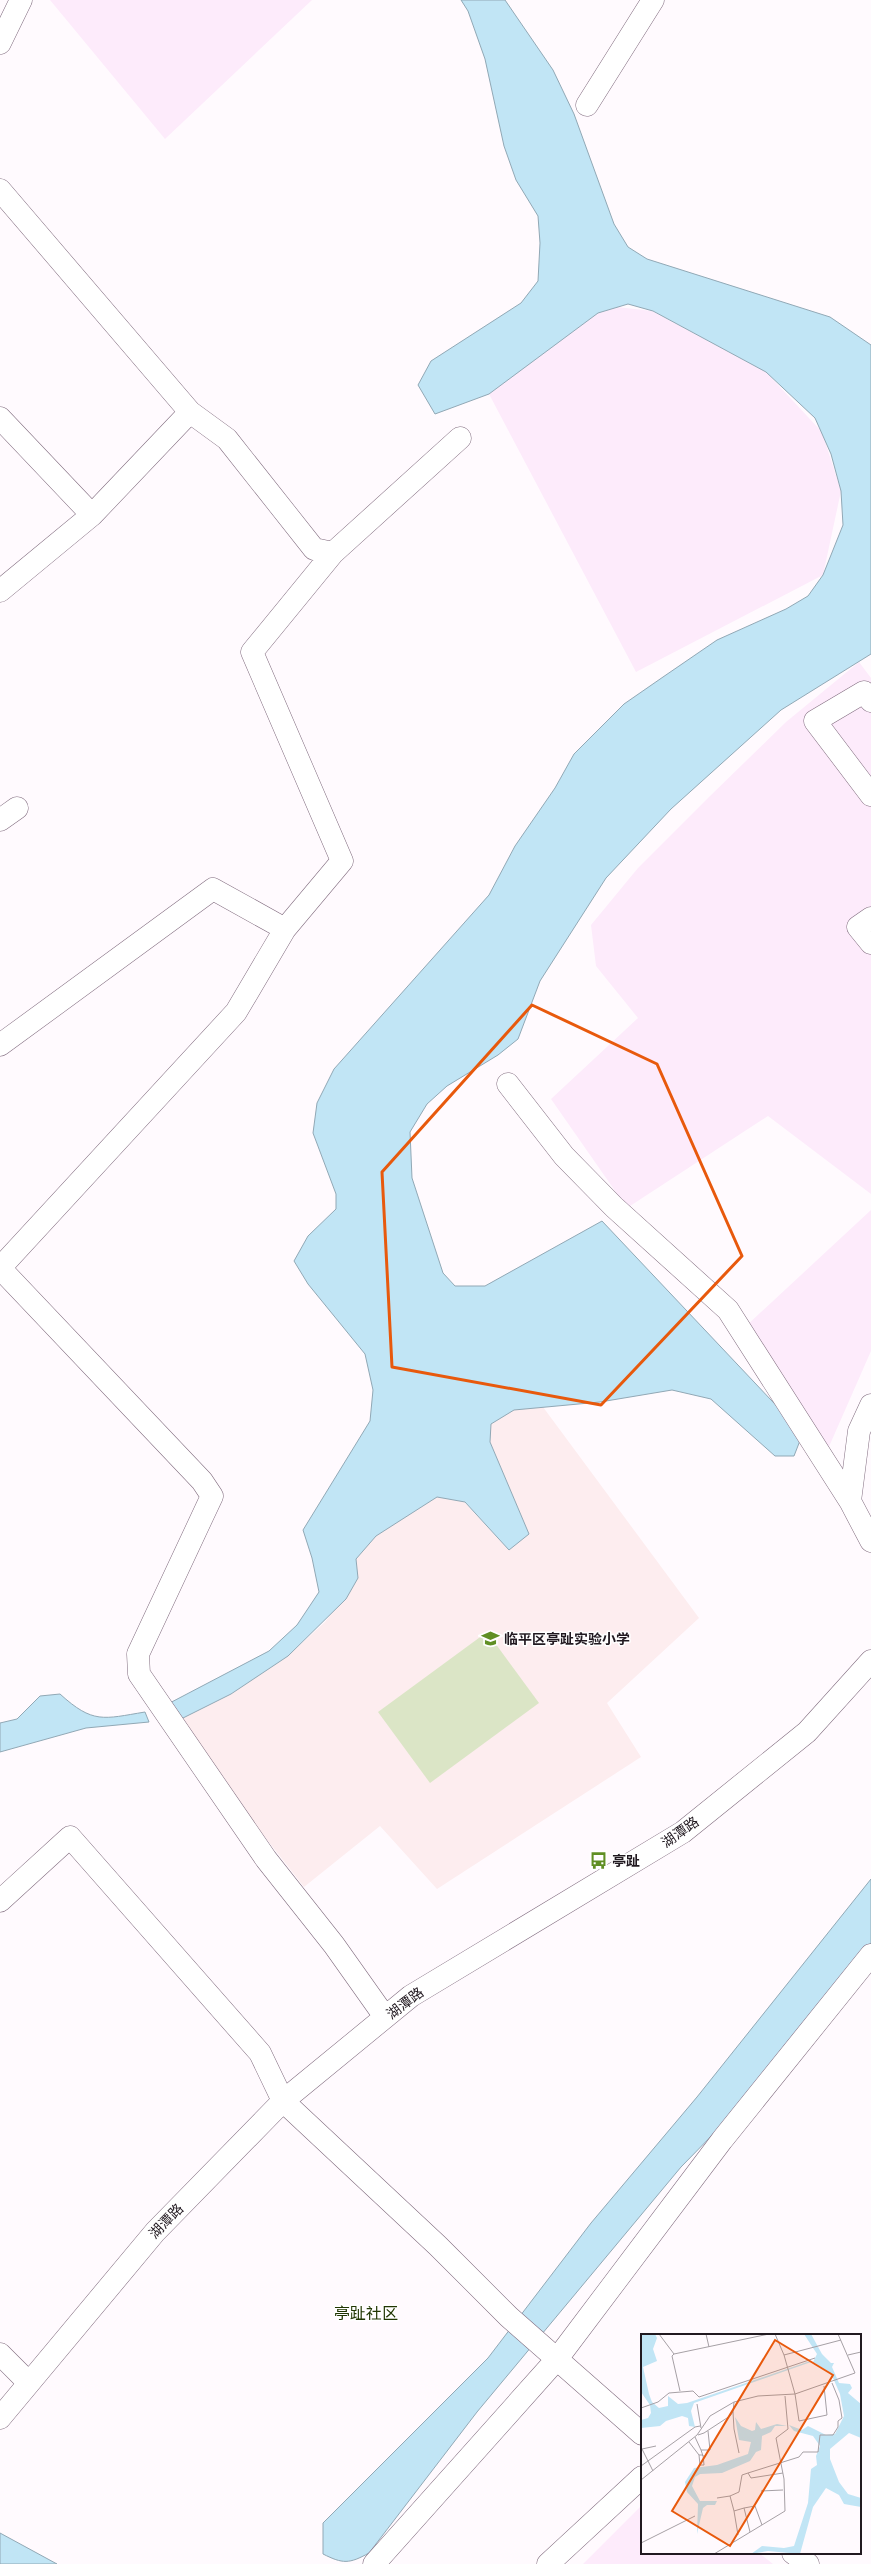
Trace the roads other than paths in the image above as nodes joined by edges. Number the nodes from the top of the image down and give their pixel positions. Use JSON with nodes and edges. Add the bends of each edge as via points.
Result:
{"nodes":[{"id":1,"x":21,"y":0,"type":"edge"},
{"id":2,"x":653,"y":0,"type":"edge"},
{"id":3,"x":0,"y":42,"type":"edge"},
{"id":4,"x":587,"y":106,"type":"dead end"},
{"id":5,"x":0,"y":190,"type":"edge"},
{"id":6,"x":190,"y":412,"type":"junction"},
{"id":7,"x":0,"y":418,"type":"edge"},
{"id":8,"x":460,"y":438,"type":"dead end"},
{"id":9,"x":92,"y":515,"type":"junction"},
{"id":10,"x":333,"y":553,"type":"junction"},
{"id":11,"x":0,"y":592,"type":"edge"},
{"id":12,"x":871,"y":702,"type":"edge"},
{"id":13,"x":871,"y":795,"type":"edge"},
{"id":14,"x":871,"y":918,"type":"edge"},
{"id":15,"x":285,"y":929,"type":"junction"},
{"id":16,"x":871,"y":943,"type":"edge"},
{"id":17,"x":0,"y":1044,"type":"edge"},
{"id":18,"x":508,"y":1084,"type":"dead end"},
{"id":19,"x":0,"y":1268,"type":"edge"},
{"id":20,"x":871,"y":1405,"type":"edge"},
{"id":21,"x":850,"y":1501,"type":"junction"},
{"id":22,"x":871,"y":1541,"type":"edge"},
{"id":23,"x":871,"y":1661,"type":"edge"},
{"id":24,"x":0,"y":1901,"type":"edge"},
{"id":25,"x":871,"y":1955,"type":"edge"},
{"id":26,"x":385,"y":2017,"type":"junction"},
{"id":27,"x":283,"y":2101,"type":"junction"},
{"id":28,"x":549,"y":2352,"type":"junction"},
{"id":29,"x":0,"y":2354,"type":"edge"},
{"id":30,"x":29,"y":2383,"type":"junction"},
{"id":31,"x":0,"y":2418,"type":"edge"},
{"id":32,"x":641,"y":2433,"type":"edge"},
{"id":33,"x":641,"y":2478,"type":"edge"},
{"id":34,"x":794,"y":2554,"type":"edge"},
{"id":35,"x":374,"y":2564,"type":"edge"},
{"id":36,"x":548,"y":2564,"type":"edge"},
{"id":37,"x":808,"y":2564,"type":"edge"}],
"edges":[{"from":1,"to":3,"type":"street"},
{"from":2,"to":4,"type":"street"},
{"from":5,"to":6,"type":"street"},
{"from":6,"to":9,"type":"street"},
{"from":6,"to":10,"type":"street","via":[[227,439],[314,548]]},
{"from":7,"to":9,"type":"street"},
{"from":8,"to":10,"type":"street"},
{"from":9,"to":11,"type":"street"},
{"from":10,"to":15,"type":"street","via":[[252,652],[342,861]]},
{"from":12,"to":13,"type":"street","via":[[864,692],[816,721]]},
{"from":14,"to":16,"type":"street","via":[[858,927]]},
{"from":15,"to":17,"type":"street","via":[[213,888]]},
{"from":15,"to":19,"type":"street","via":[[236,1012]]},
{"from":18,"to":21,"type":"street","via":[[570,1161],[614,1207],[728,1310]]},
{"from":19,"to":26,"type":"street","via":[[202,1481],[212,1496],[138,1654],[139,1674],[266,1859],[334,1945]]},
{"from":20,"to":21,"type":"street","via":[[859,1431]]},
{"from":21,"to":22,"type":"street"},
{"from":23,"to":26,"type":"street","name":"湖潭路","via":[[807,1732],[683,1832],[411,1996]]},
{"from":24,"to":27,"type":"street","via":[[70,1837],[260,2053]]},
{"from":25,"to":28,"type":"street"},
{"from":26,"to":27,"type":"street","name":"湖潭路"},
{"from":27,"to":28,"type":"street"},
{"from":27,"to":30,"type":"street","name":"湖潭路","via":[[155,2232]]},
{"from":28,"to":32,"type":"street"},
{"from":28,"to":35,"type":"street"},
{"from":29,"to":30,"type":"street"},
{"from":30,"to":31,"type":"street","name":"湖潭路"},
{"from":33,"to":36,"type":"street"},
{"from":34,"to":37,"type":"street"}]}
